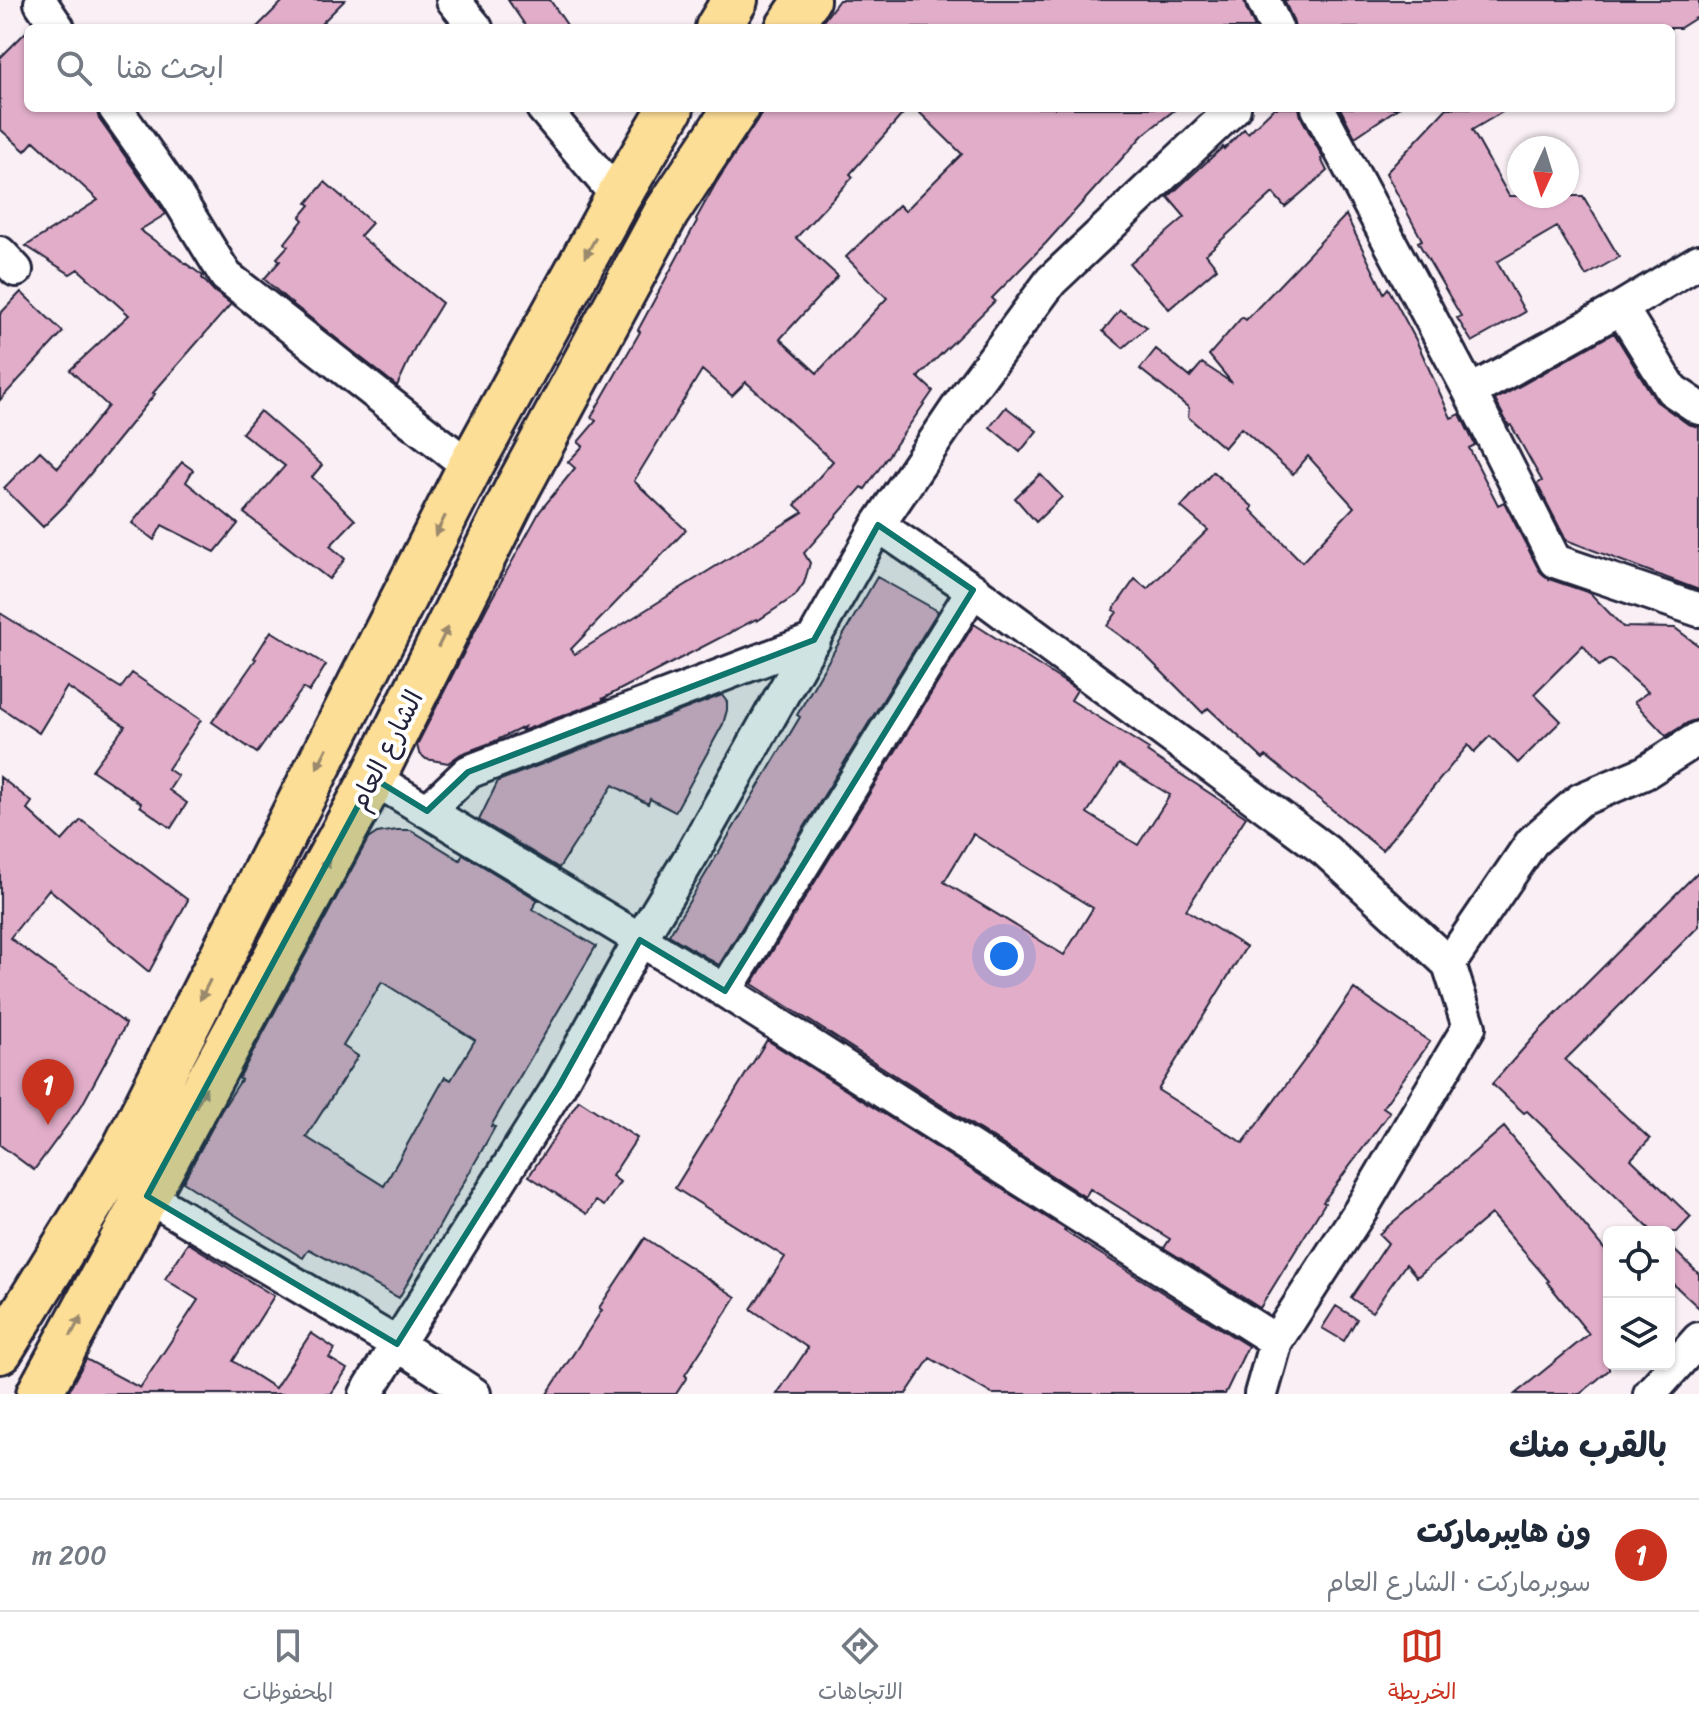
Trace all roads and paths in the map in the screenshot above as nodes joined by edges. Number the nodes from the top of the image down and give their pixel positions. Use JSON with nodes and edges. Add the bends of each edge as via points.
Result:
{"nodes":[{"id":1,"x":453,"y":0,"type":"edge"},
{"id":2,"x":735,"y":0,"type":"edge"},
{"id":3,"x":807,"y":0,"type":"edge"},
{"id":4,"x":1263,"y":0,"type":"edge"},
{"id":5,"x":473,"y":24,"type":"edge"},
{"id":6,"x":720,"y":24,"type":"edge"},
{"id":7,"x":791,"y":24,"type":"edge"},
{"id":8,"x":1274,"y":24,"type":"edge"},
{"id":9,"x":118,"y":112,"type":"edge"},
{"id":10,"x":546,"y":112,"type":"edge"},
{"id":11,"x":669,"y":112,"type":"edge"},
{"id":12,"x":733,"y":112,"type":"edge"},
{"id":13,"x":1230,"y":112,"type":"edge"},
{"id":14,"x":1320,"y":112,"type":"edge"},
{"id":15,"x":618,"y":197,"type":"junction"},
{"id":16,"x":1699,"y":261,"type":"edge"},
{"id":17,"x":1621,"y":308,"type":"junction"},
{"id":18,"x":1470,"y":392,"type":"junction"},
{"id":19,"x":1699,"y":408,"type":"edge"},
{"id":20,"x":470,"y":467,"type":"junction"},
{"id":21,"x":878,"y":525,"type":"junction"},
{"id":22,"x":973,"y":590,"type":"junction"},
{"id":23,"x":1699,"y":610,"type":"edge"},
{"id":24,"x":814,"y":640,"type":"junction"},
{"id":25,"x":1699,"y":738,"type":"edge"},
{"id":26,"x":373,"y":778,"type":"junction"},
{"id":27,"x":427,"y":811,"type":"junction"},
{"id":28,"x":640,"y":940,"type":"junction"},
{"id":29,"x":1449,"y":964,"type":"junction"},
{"id":30,"x":725,"y":991,"type":"junction"},
{"id":31,"x":124,"y":1150,"type":"junction"},
{"id":32,"x":154,"y":1184,"type":"junction"},
{"id":33,"x":1699,"y":1339,"type":"edge"},
{"id":34,"x":1276,"y":1341,"type":"junction"},
{"id":35,"x":397,"y":1344,"type":"junction"},
{"id":36,"x":0,"y":1351,"type":"edge"},
{"id":37,"x":39,"y":1394,"type":"edge"},
{"id":38,"x":366,"y":1394,"type":"edge"},
{"id":39,"x":474,"y":1394,"type":"edge"},
{"id":40,"x":1261,"y":1394,"type":"edge"},
{"id":41,"x":1650,"y":1394,"type":"edge"}],
"edges":[{"from":1,"to":5,"type":"street"},
{"from":2,"to":6,"type":"main road"},
{"from":3,"to":7,"type":"main road"},
{"from":4,"to":8,"type":"street"},
{"from":9,"to":20,"type":"street","via":[[226,276]]},
{"from":10,"to":15,"type":"street"},
{"from":11,"to":15,"type":"main road","name":"الشارع العام"},
{"from":26,"to":12,"type":"main road","name":"الشارع العام","one_way":true,"via":[[532,461],[666,213]]},
{"from":13,"to":21,"type":"street","via":[[1051,281]]},
{"from":14,"to":18,"type":"street"},
{"from":15,"to":20,"type":"main road","name":"الشارع العام","one_way":true},
{"from":16,"to":17,"type":"street"},
{"from":17,"to":18,"type":"street"},
{"from":17,"to":19,"type":"street","via":[[1672,390]]},
{"from":18,"to":23,"type":"street","via":[[1555,561]]},
{"from":20,"to":31,"type":"main road","name":"الشارع العام","one_way":true},
{"from":21,"to":22,"type":"street"},
{"from":21,"to":24,"type":"street"},
{"from":22,"to":29,"type":"street","via":[[1326,851]]},
{"from":22,"to":30,"type":"street"},
{"from":24,"to":27,"type":"street","via":[[468,772]]},
{"from":24,"to":28,"type":"street"},
{"from":25,"to":29,"type":"street","via":[[1644,773],[1580,800],[1532,842]]},
{"from":26,"to":27,"type":"street"},
{"from":32,"to":26,"type":"main road","name":"الشارع العام","one_way":true},
{"from":27,"to":28,"type":"street"},
{"from":28,"to":30,"type":"street"},
{"from":28,"to":35,"type":"street","via":[[559,1086]]},
{"from":29,"to":34,"type":"street","via":[[1469,1027]]},
{"from":30,"to":34,"type":"street"},
{"from":31,"to":32,"type":"main road"},
{"from":31,"to":36,"type":"main road","name":"الشارع العام"},
{"from":32,"to":35,"type":"street"},
{"from":37,"to":32,"type":"main road","name":"الشارع العام","one_way":true},
{"from":33,"to":41,"type":"street"},
{"from":34,"to":40,"type":"street"},
{"from":35,"to":38,"type":"street"},
{"from":35,"to":39,"type":"street"}]}
